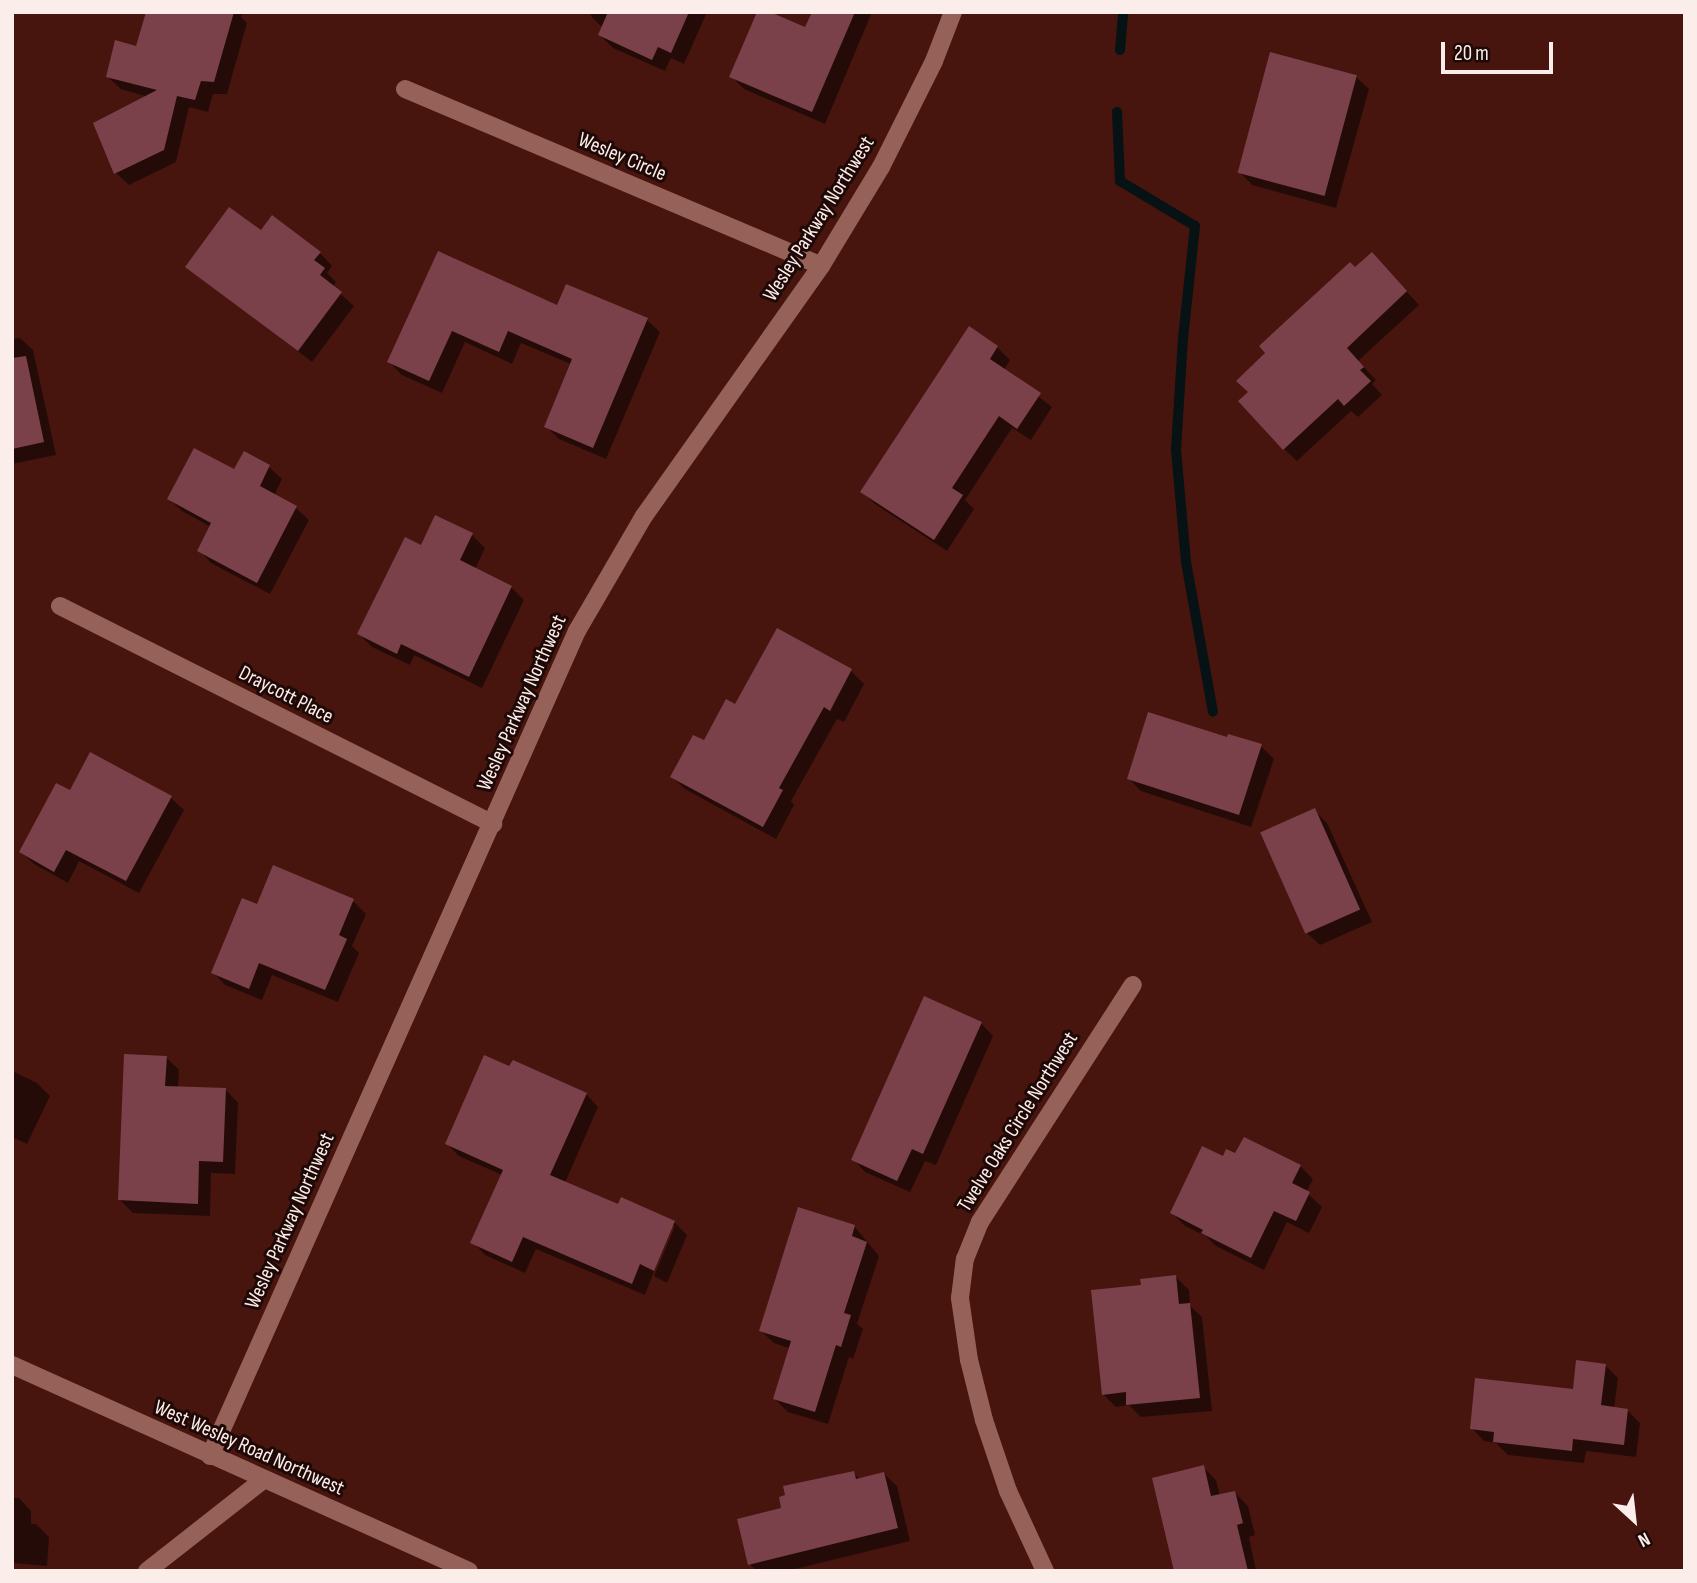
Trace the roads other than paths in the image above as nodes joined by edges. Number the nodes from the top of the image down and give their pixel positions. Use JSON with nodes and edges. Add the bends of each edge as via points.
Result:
{"nodes":[{"id":1,"x":953,"y":12,"type":"edge"},
{"id":2,"x":405,"y":89,"type":"dead end"},
{"id":3,"x":821,"y":267,"type":"junction"},
{"id":4,"x":60,"y":606,"type":"dead end"},
{"id":5,"x":493,"y":824,"type":"junction"},
{"id":6,"x":1133,"y":985,"type":"dead end"},
{"id":7,"x":12,"y":1365,"type":"edge"},
{"id":8,"x":210,"y":1456,"type":"junction"},
{"id":9,"x":263,"y":1480,"type":"junction"},
{"id":10,"x":147,"y":1571,"type":"edge"},
{"id":11,"x":469,"y":1571,"type":"edge"},
{"id":12,"x":1045,"y":1571,"type":"edge"}],
"edges":[{"from":1,"to":3,"type":"street","name":"Wesley Parkway Northwest","via":[[881,167]]},
{"from":2,"to":3,"type":"street","name":"Wesley Circle"},
{"from":3,"to":5,"type":"street","name":"Wesley Parkway Northwest","via":[[644,516],[577,631]]},
{"from":4,"to":5,"type":"street","name":"Draycott Place"},
{"from":5,"to":8,"type":"street","name":"Wesley Parkway Northwest"},
{"from":6,"to":12,"type":"street","name":"Twelve Oaks Circle Northwest","via":[[980,1222],[965,1259],[960,1298],[984,1420],[1007,1491]]},
{"from":7,"to":8,"type":"street","name":"West Wesley Road Northwest"},
{"from":8,"to":9,"type":"street","name":"West Wesley Road Northwest"},
{"from":9,"to":10,"type":"street"},
{"from":9,"to":11,"type":"street","name":"West Wesley Road Northwest"}]}
